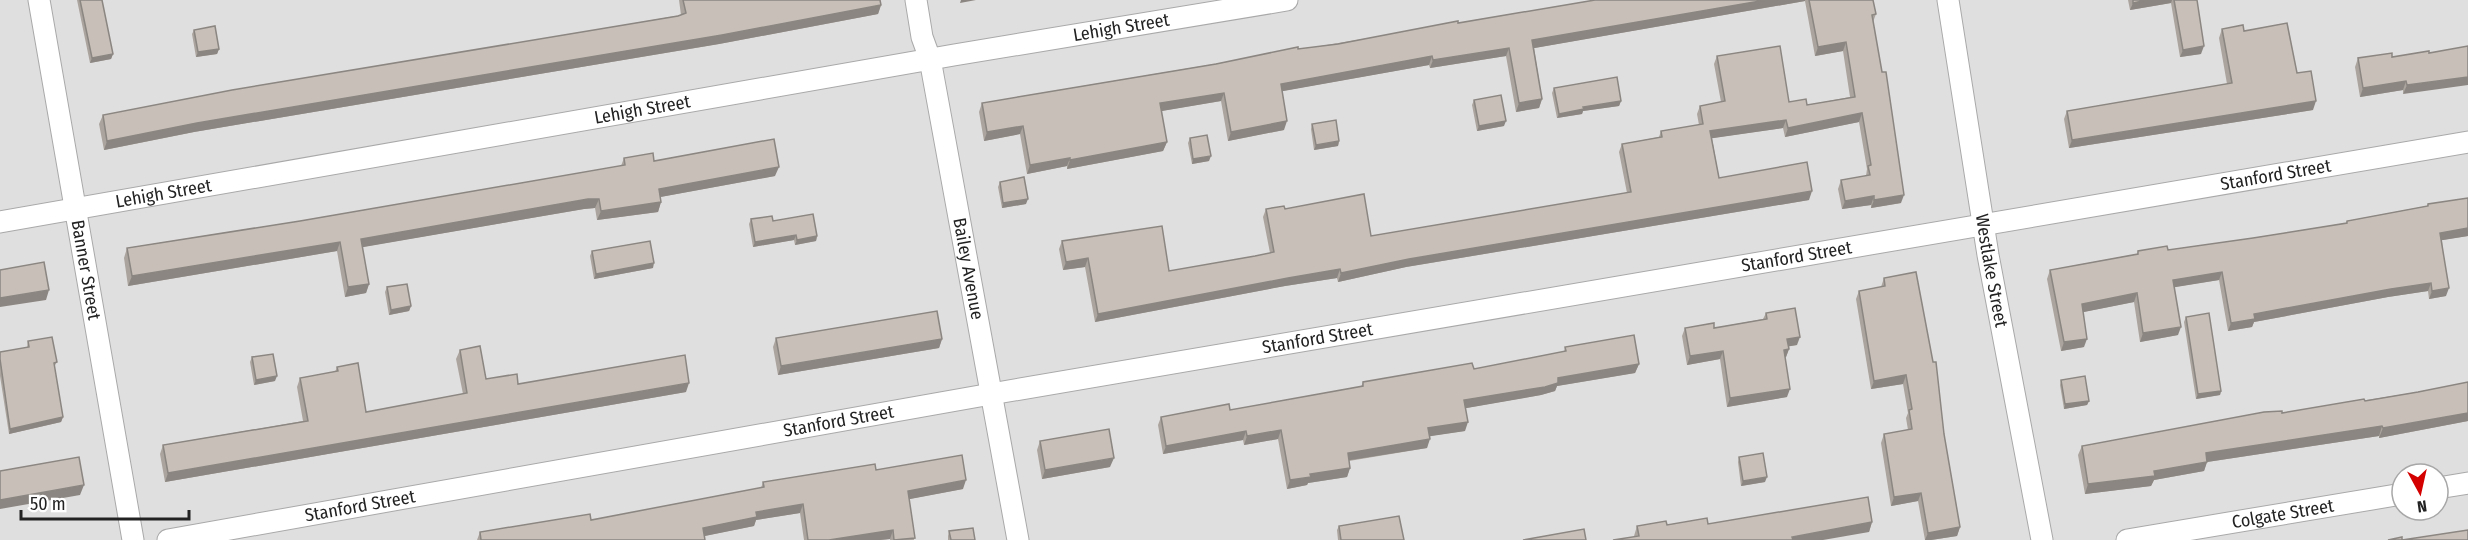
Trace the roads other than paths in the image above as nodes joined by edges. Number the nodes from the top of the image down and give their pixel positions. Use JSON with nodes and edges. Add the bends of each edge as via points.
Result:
{"nodes":[{"id":1,"x":39,"y":0,"type":"edge"},
{"id":2,"x":916,"y":0,"type":"edge"},
{"id":3,"x":1287,"y":0,"type":"edge"},
{"id":4,"x":1948,"y":0,"type":"edge"},
{"id":5,"x":930,"y":59,"type":"junction"},
{"id":6,"x":2468,"y":142,"type":"edge"},
{"id":7,"x":76,"y":209,"type":"junction"},
{"id":8,"x":0,"y":222,"type":"edge"},
{"id":9,"x":1983,"y":224,"type":"junction"},
{"id":10,"x":991,"y":394,"type":"junction"},
{"id":11,"x":2468,"y":483,"type":"edge"},
{"id":12,"x":2450,"y":486,"type":"edge"},
{"id":13,"x":2390,"y":496,"type":"edge"},
{"id":14,"x":133,"y":540,"type":"edge"},
{"id":15,"x":168,"y":540,"type":"edge"},
{"id":16,"x":1017,"y":540,"type":"edge"},
{"id":17,"x":2042,"y":540,"type":"edge"},
{"id":18,"x":2127,"y":540,"type":"edge"}],
"edges":[{"from":1,"to":7,"type":"street","name":"Banner Street"},
{"from":2,"to":5,"type":"street","name":"Bailey Avenue"},
{"from":3,"to":5,"type":"street","name":"Lehigh Street"},
{"from":4,"to":9,"type":"street","name":"Westlake Street"},
{"from":5,"to":7,"type":"street","name":"Lehigh Street"},
{"from":5,"to":10,"type":"street","name":"Bailey Avenue"},
{"from":6,"to":9,"type":"street","name":"Stanford Street"},
{"from":7,"to":8,"type":"street","name":"Lehigh Street"},
{"from":7,"to":14,"type":"street","name":"Banner Street"},
{"from":9,"to":10,"type":"street","name":"Stanford Street"},
{"from":9,"to":17,"type":"street","name":"Westlake Street"},
{"from":10,"to":15,"type":"street","name":"Stanford Street"},
{"from":10,"to":16,"type":"street","name":"Bailey Avenue"},
{"from":11,"to":12,"type":"street"},
{"from":13,"to":18,"type":"street","name":"Colgate Street"}]}
